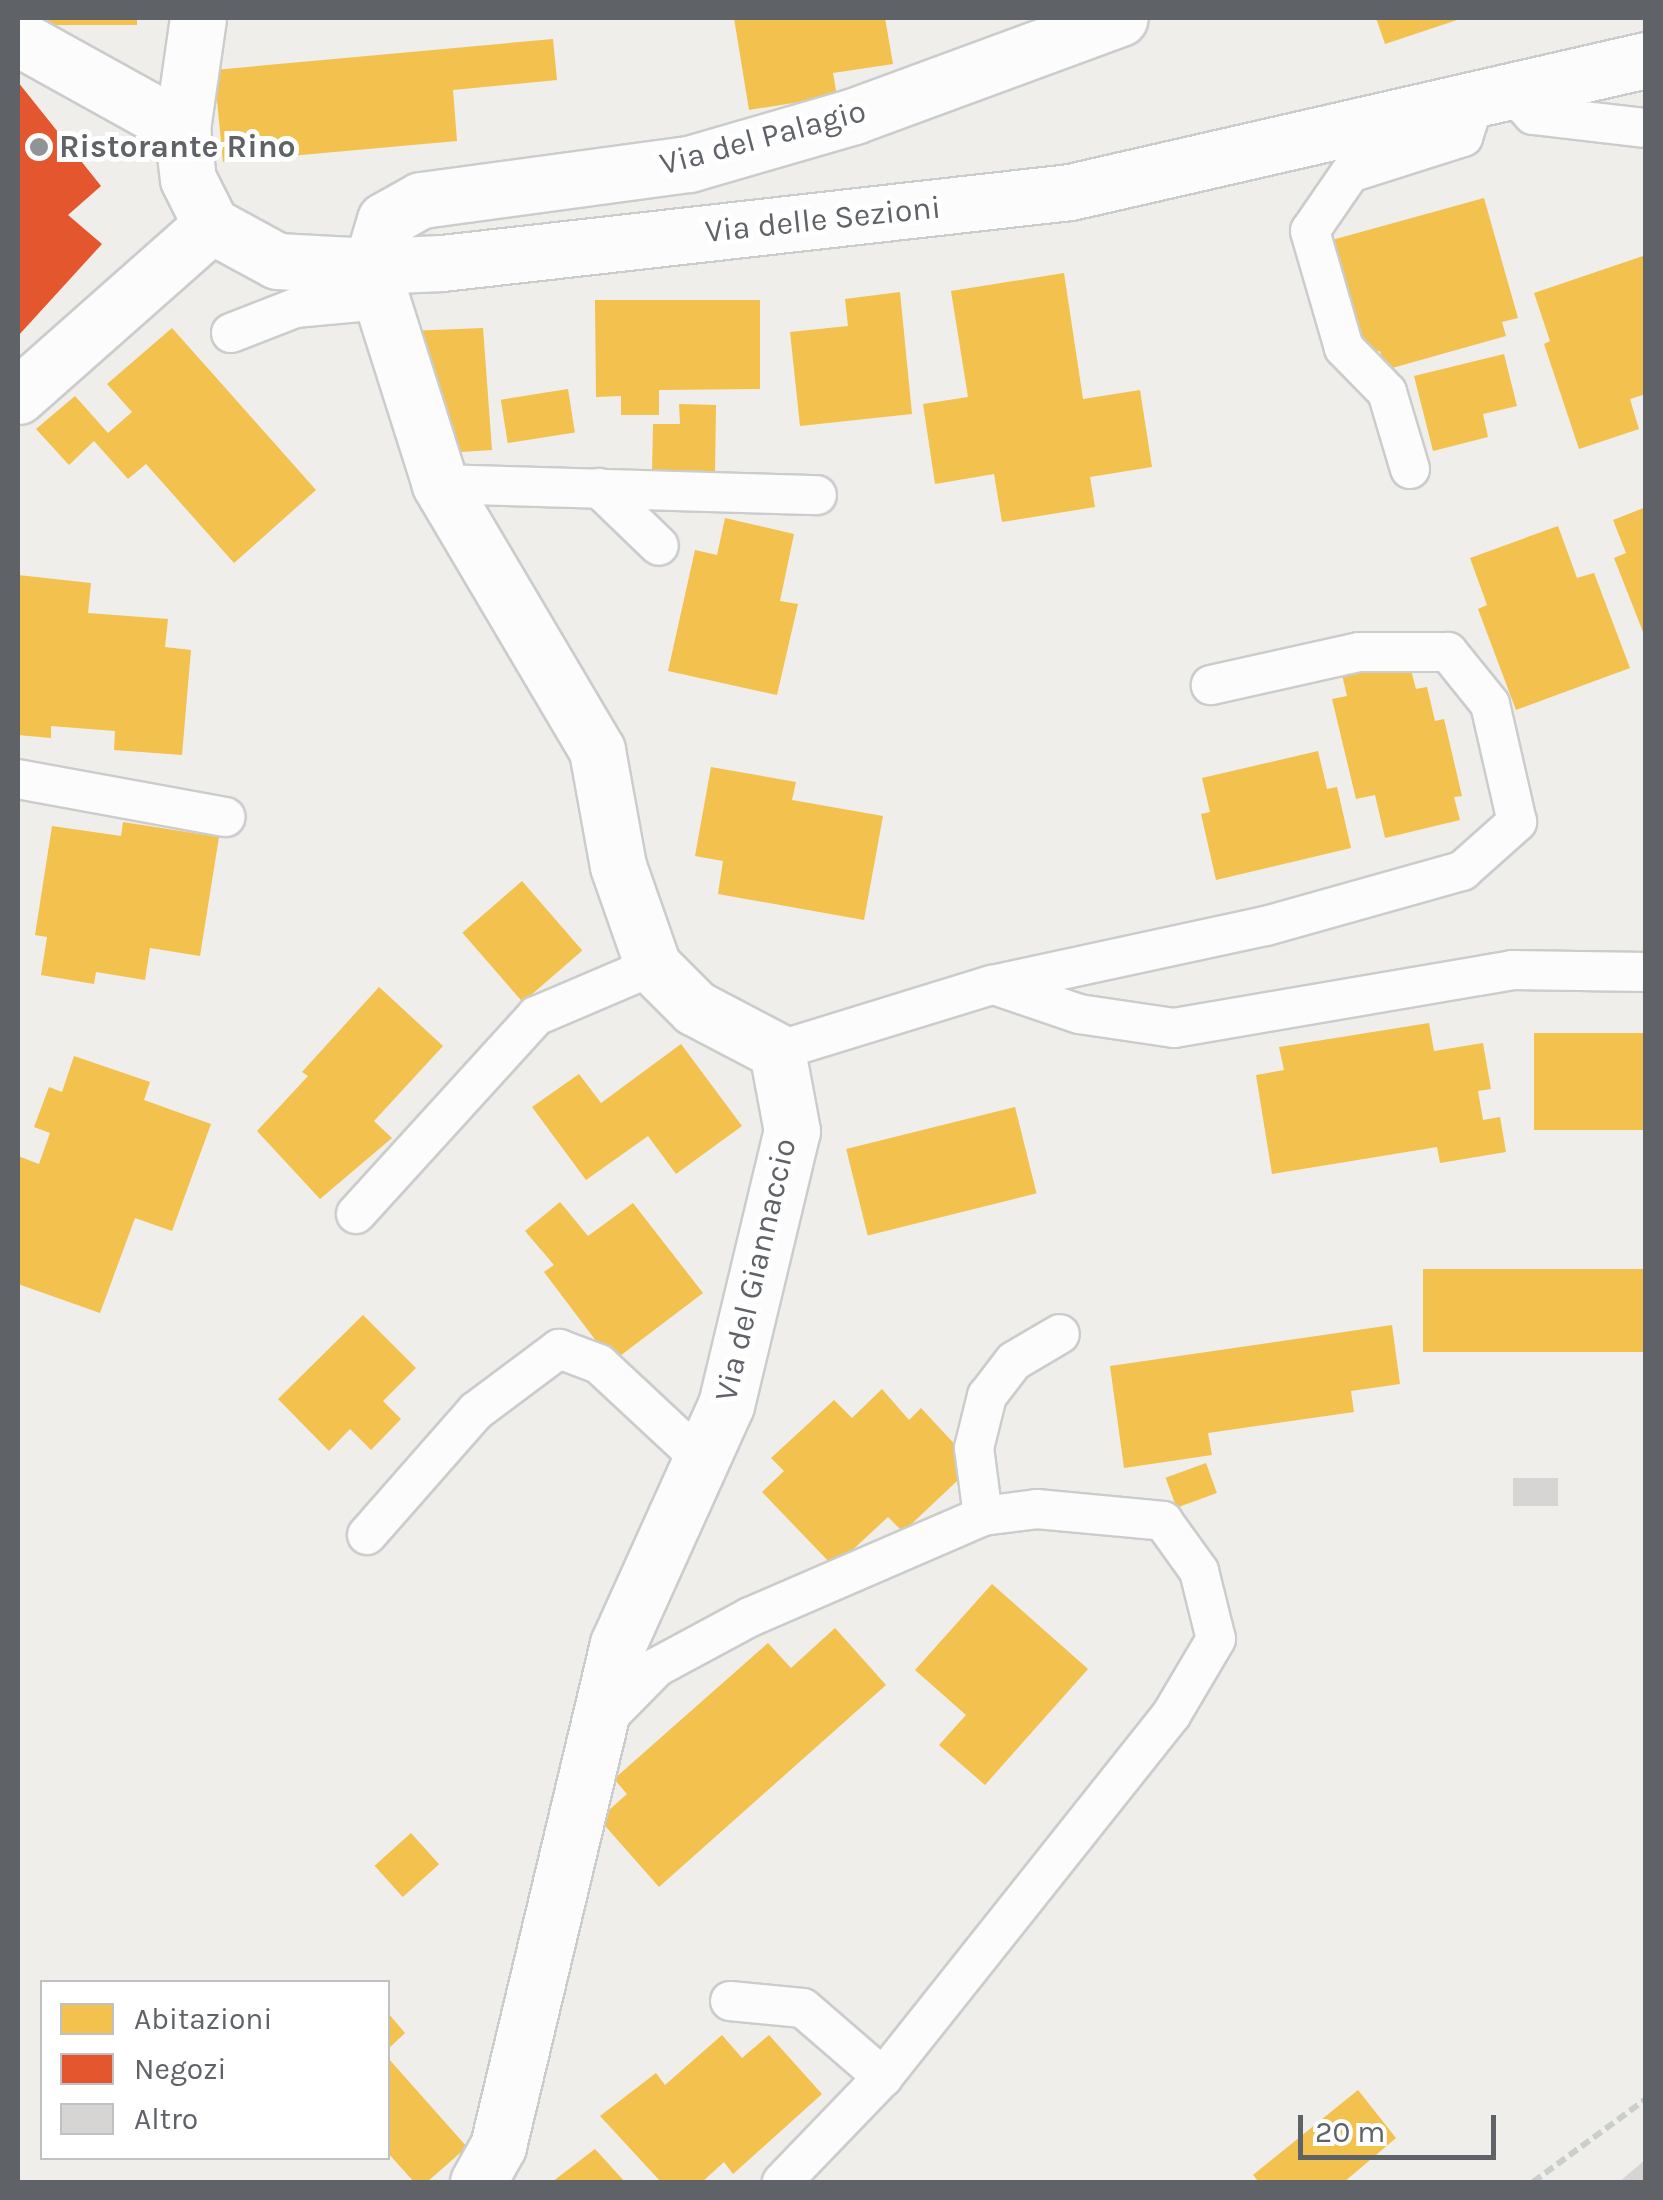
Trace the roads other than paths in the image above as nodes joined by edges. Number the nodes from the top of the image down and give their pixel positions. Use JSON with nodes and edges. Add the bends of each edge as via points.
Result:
{"nodes":[{"id":1,"x":198,"y":18,"type":"edge"},
{"id":2,"x":1120,"y":18,"type":"edge"},
{"id":3,"x":18,"y":38,"type":"edge"},
{"id":4,"x":987,"y":41,"type":"edge"},
{"id":5,"x":1646,"y":60,"type":"edge"},
{"id":6,"x":1493,"y":94,"type":"junction"},
{"id":7,"x":1646,"y":128,"type":"edge"},
{"id":8,"x":182,"y":129,"type":"junction"},
{"id":9,"x":211,"y":224,"type":"junction"},
{"id":10,"x":376,"y":283,"type":"junction"},
{"id":11,"x":232,"y":333,"type":"dead end"},
{"id":12,"x":18,"y":396,"type":"edge"},
{"id":13,"x":1410,"y":469,"type":"dead end"},
{"id":14,"x":440,"y":484,"type":"junction"},
{"id":15,"x":599,"y":488,"type":"junction"},
{"id":16,"x":817,"y":495,"type":"dead end"},
{"id":17,"x":659,"y":546,"type":"dead end"},
{"id":18,"x":1211,"y":686,"type":"dead end"},
{"id":19,"x":18,"y":779,"type":"edge"},
{"id":20,"x":226,"y":817,"type":"dead end"},
{"id":21,"x":653,"y":966,"type":"junction"},
{"id":22,"x":1646,"y":972,"type":"edge"},
{"id":23,"x":992,"y":985,"type":"junction"},
{"id":24,"x":777,"y":1051,"type":"junction"},
{"id":25,"x":356,"y":1214,"type":"dead end"},
{"id":26,"x":1060,"y":1334,"type":"dead end"},
{"id":27,"x":702,"y":1460,"type":"junction"},
{"id":28,"x":983,"y":1516,"type":"junction"},
{"id":29,"x":367,"y":1535,"type":"dead end"},
{"id":30,"x":601,"y":1724,"type":"junction"},
{"id":31,"x":730,"y":2002,"type":"dead end"},
{"id":32,"x":883,"y":2078,"type":"junction"},
{"id":33,"x":478,"y":2182,"type":"edge"},
{"id":34,"x":782,"y":2182,"type":"edge"}],
"edges":[{"from":1,"to":8,"type":"street"},
{"from":2,"to":4,"type":"street","name":"Via del Palagio"},
{"from":3,"to":8,"type":"street"},
{"from":4,"to":10,"type":"street","name":"Via del Palagio","via":[[854,116],[689,164],[421,200],[385,220]]},
{"from":5,"to":6,"type":"street","name":"Via delle Sezioni"},
{"from":6,"to":7,"type":"lane","via":[[1532,115]]},
{"from":6,"to":10,"type":"street","name":"Via delle Sezioni","via":[[1070,192],[442,264]]},
{"from":6,"to":13,"type":"lane","via":[[1463,137],[1350,173],[1310,231],[1344,348],[1387,392]]},
{"from":8,"to":9,"type":"street","via":[[188,179]]},
{"from":9,"to":10,"type":"street","name":"Via delle Sezioni","via":[[276,261]]},
{"from":9,"to":12,"type":"street"},
{"from":10,"to":11,"type":"lane"},
{"from":10,"to":14,"type":"street"},
{"from":14,"to":15,"type":"lane"},
{"from":14,"to":21,"type":"street","via":[[598,750],[618,866]]},
{"from":15,"to":16,"type":"lane"},
{"from":15,"to":17,"type":"lane"},
{"from":18,"to":23,"type":"lane","via":[[1359,652],[1448,652],[1490,704],[1517,822],[1462,871],[1266,926]]},
{"from":19,"to":20,"type":"lane"},
{"from":21,"to":24,"type":"street","via":[[696,1008]]},
{"from":21,"to":25,"type":"lane","via":[[536,1016]]},
{"from":22,"to":23,"type":"lane","via":[[1512,970],[1174,1028],[1079,1014]]},
{"from":23,"to":24,"type":"lane"},
{"from":24,"to":27,"type":"street","name":"Via del Giannaccio","via":[[792,1131],[726,1404]]},
{"from":26,"to":28,"type":"lane","via":[[1014,1362],[987,1396],[974,1448]]},
{"from":27,"to":29,"type":"lane","via":[[599,1364],[559,1349],[476,1412]]},
{"from":27,"to":30,"type":"street","name":"Via del Giannaccio","via":[[618,1644]]},
{"from":28,"to":30,"type":"lane","via":[[750,1617],[672,1659]]},
{"from":28,"to":32,"type":"lane","via":[[1037,1509],[1164,1522],[1199,1571],[1216,1639],[1171,1715]]},
{"from":30,"to":33,"type":"street","name":"Via del Giannaccio","via":[[498,2146]]},
{"from":31,"to":32,"type":"lane","via":[[803,2008]]},
{"from":32,"to":34,"type":"lane"}]}
